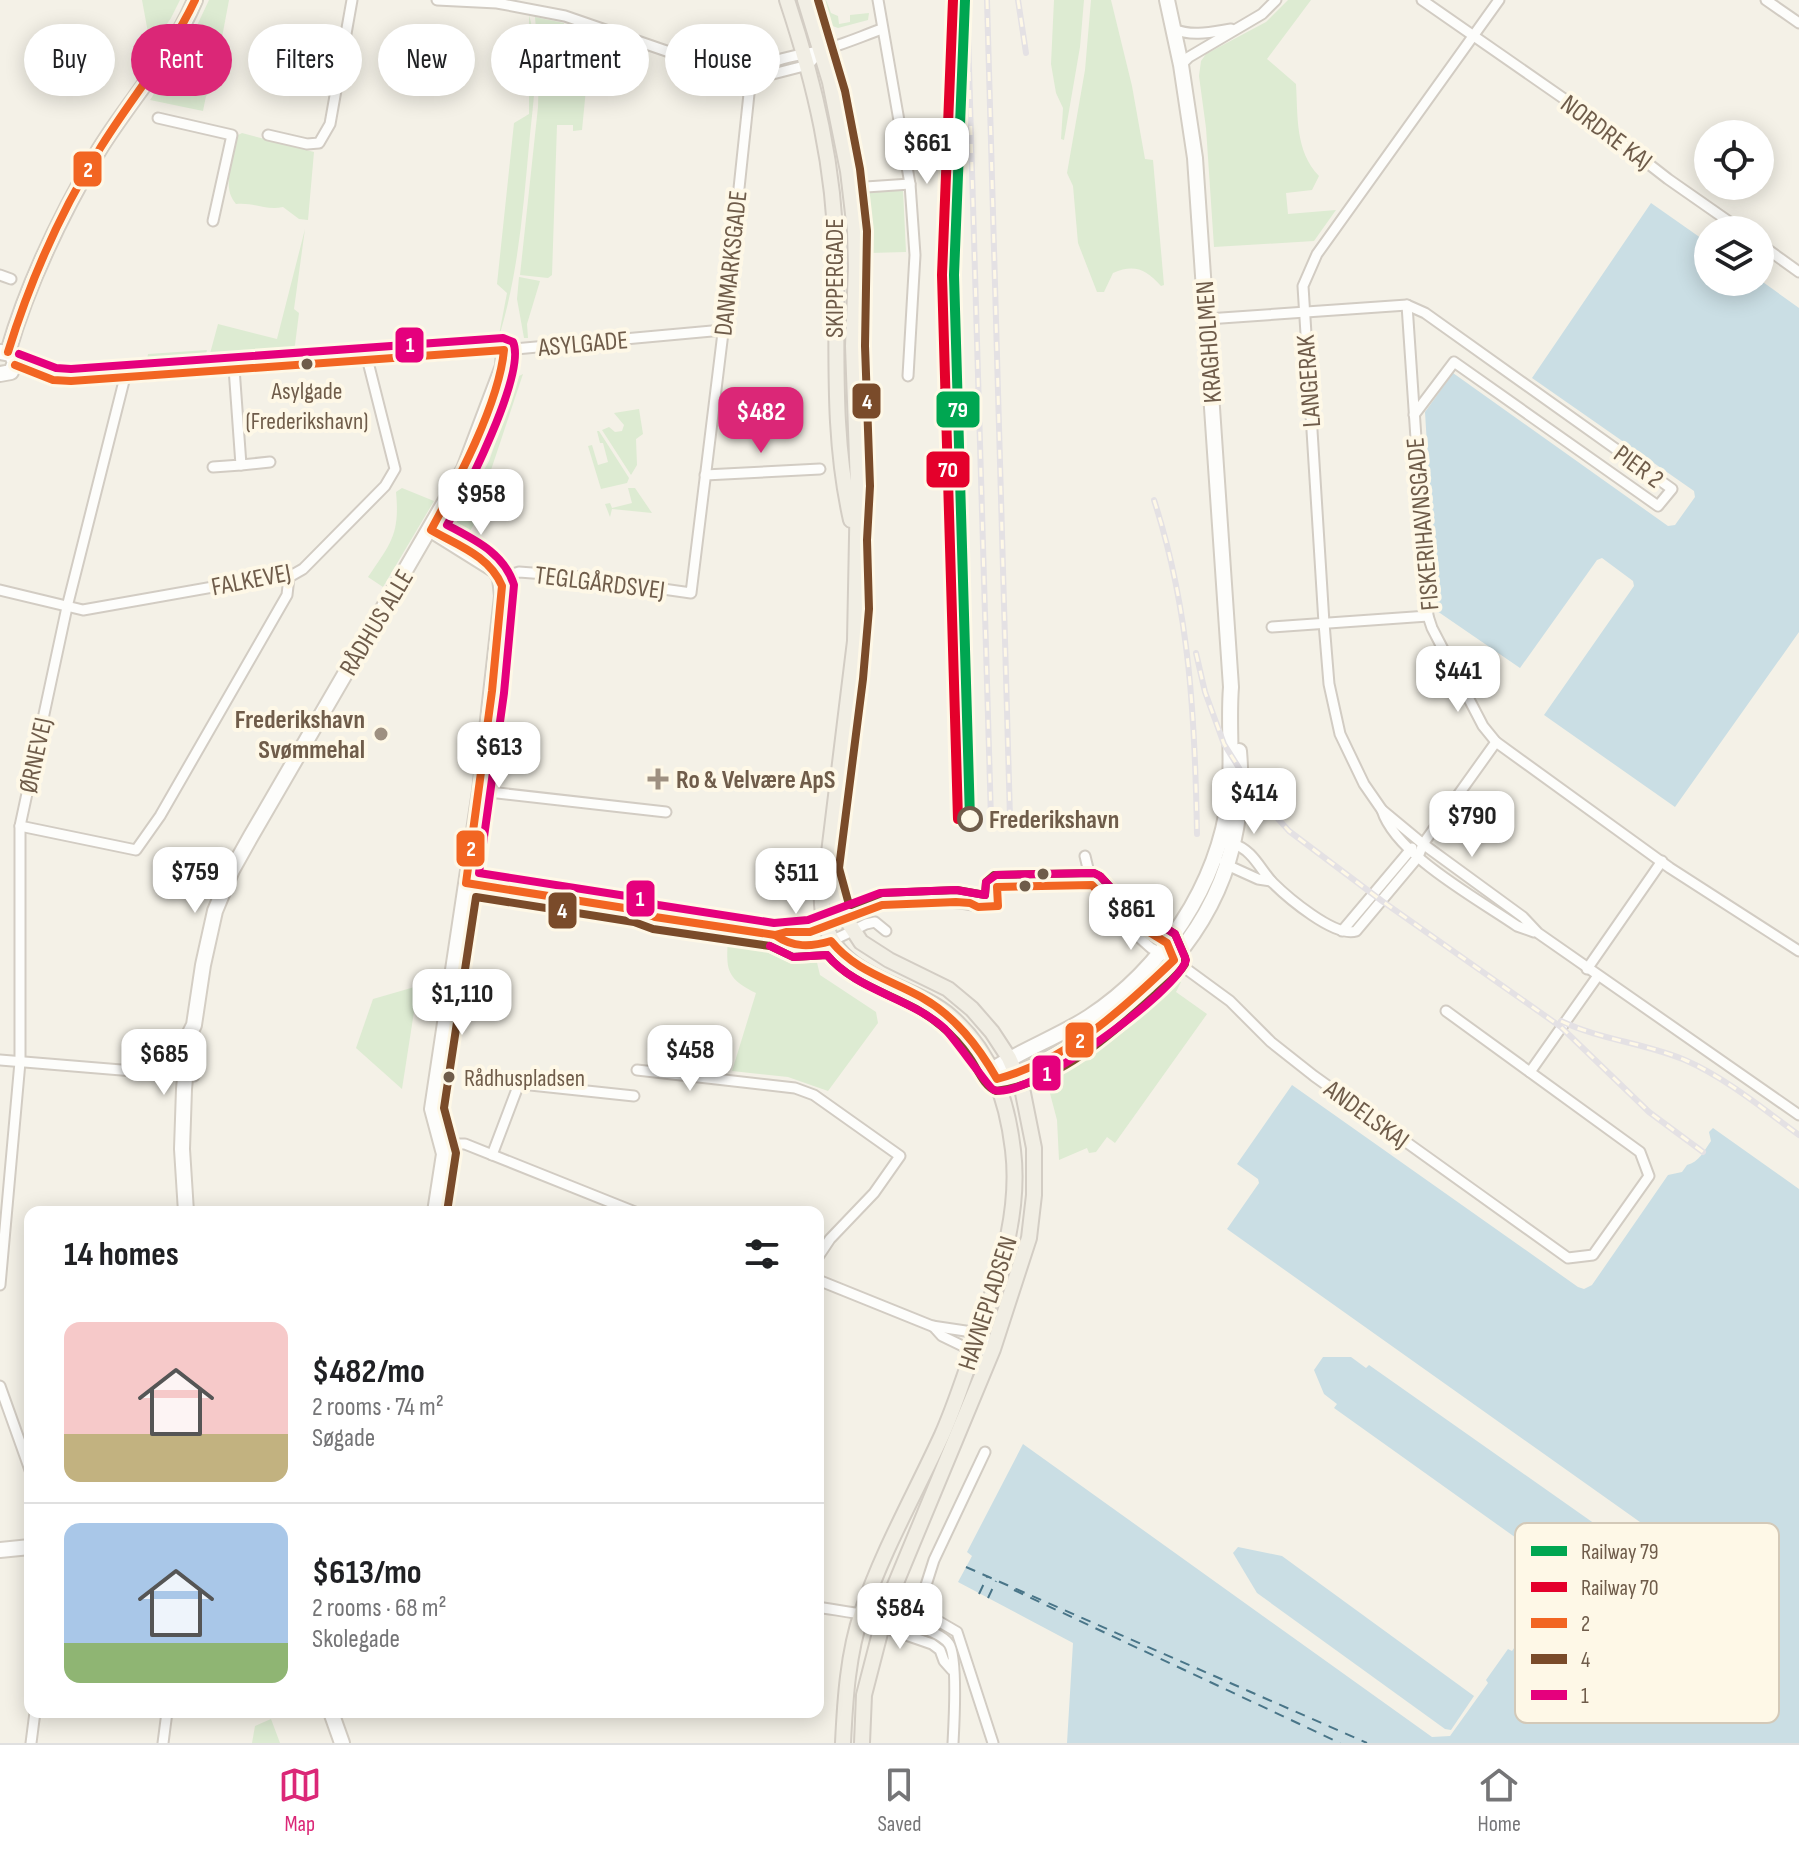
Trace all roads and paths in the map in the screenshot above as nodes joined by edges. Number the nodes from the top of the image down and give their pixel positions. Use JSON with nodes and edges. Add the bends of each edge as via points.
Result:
{"nodes":[{"id":1,"x":195,"y":0,"type":"edge"},
{"id":2,"x":352,"y":0,"type":"edge"},
{"id":3,"x":437,"y":0,"type":"edge"},
{"id":4,"x":787,"y":0,"type":"edge"},
{"id":5,"x":805,"y":0,"type":"edge"},
{"id":6,"x":878,"y":0,"type":"edge"},
{"id":7,"x":1167,"y":0,"type":"edge"},
{"id":8,"x":1276,"y":0,"type":"edge"},
{"id":9,"x":1422,"y":0,"type":"edge"},
{"id":10,"x":1499,"y":0,"type":"edge"},
{"id":11,"x":1766,"y":0,"type":"edge"},
{"id":12,"x":521,"y":3,"type":"edge"},
{"id":13,"x":1799,"y":23,"type":"edge"},
{"id":14,"x":1238,"y":28,"type":"junction"},
{"id":15,"x":882,"y":29,"type":"junction"},
{"id":16,"x":1174,"y":29,"type":"junction"},
{"id":17,"x":1473,"y":36,"type":"junction"},
{"id":18,"x":822,"y":50,"type":"junction"},
{"id":19,"x":665,"y":52,"type":"edge"},
{"id":20,"x":806,"y":58,"type":"junction"},
{"id":21,"x":780,"y":62,"type":"edge"},
{"id":22,"x":1181,"y":65,"type":"junction"},
{"id":23,"x":749,"y":96,"type":"edge"},
{"id":24,"x":158,"y":118,"type":"dead end"},
{"id":25,"x":268,"y":135,"type":"dead end"},
{"id":26,"x":910,"y":184,"type":"junction"},
{"id":27,"x":866,"y":187,"type":"dead end"},
{"id":28,"x":1721,"y":216,"type":"edge"},
{"id":29,"x":213,"y":221,"type":"dead end"},
{"id":30,"x":1774,"y":254,"type":"edge"},
{"id":31,"x":1799,"y":272,"type":"edge"},
{"id":32,"x":0,"y":275,"type":"edge"},
{"id":33,"x":11,"y":279,"type":"dead end"},
{"id":34,"x":1407,"y":305,"type":"junction"},
{"id":35,"x":1303,"y":313,"type":"junction"},
{"id":36,"x":1207,"y":319,"type":"junction"},
{"id":37,"x":723,"y":330,"type":"junction"},
{"id":38,"x":504,"y":350,"type":"junction"},
{"id":39,"x":8,"y":356,"type":"edge"},
{"id":40,"x":367,"y":358,"type":"junction"},
{"id":41,"x":234,"y":368,"type":"junction"},
{"id":42,"x":0,"y":374,"type":"edge"},
{"id":43,"x":908,"y":376,"type":"dead end"},
{"id":44,"x":125,"y":377,"type":"junction"},
{"id":45,"x":1414,"y":415,"type":"junction"},
{"id":46,"x":270,"y":462,"type":"dead end"},
{"id":47,"x":241,"y":465,"type":"junction"},
{"id":48,"x":213,"y":467,"type":"dead end"},
{"id":49,"x":820,"y":469,"type":"dead end"},
{"id":50,"x":705,"y":475,"type":"junction"},
{"id":51,"x":431,"y":530,"type":"junction"},
{"id":52,"x":855,"y":540,"type":"junction"},
{"id":53,"x":289,"y":577,"type":"junction"},
{"id":54,"x":500,"y":578,"type":"junction"},
{"id":55,"x":0,"y":590,"type":"edge"},
{"id":56,"x":691,"y":593,"type":"joint"},
{"id":57,"x":67,"y":607,"type":"junction"},
{"id":58,"x":1428,"y":616,"type":"junction"},
{"id":59,"x":1324,"y":623,"type":"junction"},
{"id":60,"x":1272,"y":627,"type":"dead end"},
{"id":61,"x":1231,"y":687,"type":"junction"},
{"id":62,"x":1496,"y":742,"type":"junction"},
{"id":63,"x":480,"y":791,"type":"junction"},
{"id":64,"x":1382,"y":810,"type":"junction"},
{"id":65,"x":666,"y":812,"type":"dead end"},
{"id":66,"x":20,"y":826,"type":"junction"},
{"id":67,"x":1233,"y":844,"type":"junction"},
{"id":68,"x":1423,"y":844,"type":"junction"},
{"id":69,"x":1408,"y":849,"type":"junction"},
{"id":70,"x":1216,"y":852,"type":"junction"},
{"id":71,"x":1085,"y":856,"type":"dead end"},
{"id":72,"x":1418,"y":857,"type":"junction"},
{"id":73,"x":1662,"y":861,"type":"junction"},
{"id":74,"x":1227,"y":865,"type":"junction"},
{"id":75,"x":827,"y":869,"type":"junction"},
{"id":76,"x":1271,"y":881,"type":"junction"},
{"id":77,"x":466,"y":883,"type":"junction"},
{"id":78,"x":978,"y":907,"type":"dead end"},
{"id":79,"x":849,"y":925,"type":"junction"},
{"id":80,"x":886,"y":931,"type":"dead end"},
{"id":81,"x":1342,"y":931,"type":"junction"},
{"id":82,"x":1538,"y":933,"type":"junction"},
{"id":83,"x":828,"y":934,"type":"junction"},
{"id":84,"x":775,"y":935,"type":"junction"},
{"id":85,"x":1799,"y":951,"type":"edge"},
{"id":86,"x":1167,"y":953,"type":"junction"},
{"id":87,"x":1587,"y":969,"type":"junction"},
{"id":88,"x":1597,"y":977,"type":"junction"},
{"id":89,"x":1446,"y":1011,"type":"dead end"},
{"id":90,"x":1009,"y":1058,"type":"junction"},
{"id":91,"x":0,"y":1060,"type":"edge"},
{"id":92,"x":20,"y":1062,"type":"junction"},
{"id":93,"x":637,"y":1070,"type":"dead end"},
{"id":94,"x":1530,"y":1072,"type":"junction"},
{"id":95,"x":995,"y":1074,"type":"junction"},
{"id":96,"x":189,"y":1075,"type":"junction"},
{"id":97,"x":1017,"y":1075,"type":"junction"},
{"id":98,"x":634,"y":1096,"type":"dead end"},
{"id":99,"x":1799,"y":1115,"type":"edge"},
{"id":100,"x":443,"y":1144,"type":"junction"},
{"id":101,"x":492,"y":1155,"type":"junction"},
{"id":102,"x":4,"y":1200,"type":"edge"},
{"id":103,"x":186,"y":1206,"type":"edge"},
{"id":104,"x":436,"y":1206,"type":"edge"},
{"id":105,"x":620,"y":1206,"type":"edge"},
{"id":106,"x":824,"y":1248,"type":"edge"},
{"id":107,"x":824,"y":1282,"type":"edge"},
{"id":108,"x":0,"y":1285,"type":"edge"},
{"id":109,"x":932,"y":1326,"type":"junction"},
{"id":110,"x":979,"y":1333,"type":"junction"},
{"id":111,"x":993,"y":1349,"type":"junction"},
{"id":112,"x":973,"y":1351,"type":"junction"},
{"id":113,"x":0,"y":1386,"type":"edge"},
{"id":114,"x":985,"y":1452,"type":"dead end"},
{"id":115,"x":24,"y":1453,"type":"edge"},
{"id":116,"x":24,"y":1548,"type":"edge"},
{"id":117,"x":0,"y":1550,"type":"edge"},
{"id":118,"x":824,"y":1608,"type":"edge"},
{"id":119,"x":861,"y":1615,"type":"junction"},
{"id":120,"x":882,"y":1622,"type":"junction"},
{"id":121,"x":34,"y":1718,"type":"edge"},
{"id":122,"x":166,"y":1718,"type":"edge"},
{"id":123,"x":333,"y":1718,"type":"edge"},
{"id":124,"x":31,"y":1743,"type":"edge"},
{"id":125,"x":163,"y":1743,"type":"edge"},
{"id":126,"x":342,"y":1743,"type":"edge"},
{"id":127,"x":843,"y":1743,"type":"edge"},
{"id":128,"x":862,"y":1743,"type":"edge"},
{"id":129,"x":953,"y":1743,"type":"edge"},
{"id":130,"x":993,"y":1743,"type":"edge"}],
"edges":[{"from":1,"to":39,"type":"street","via":[[63,217],[32,284]]},
{"from":2,"to":25,"type":"street","via":[[324,137],[307,144]]},
{"from":3,"to":12,"type":"street"},
{"from":4,"to":20,"type":"main road","name":"SKIPPERGADE"},
{"from":5,"to":18,"type":"main road","name":"SKIPPERGADE"},
{"from":6,"to":15,"type":"street"},
{"from":7,"to":16,"type":"street","name":"KRAGHOLMEN"},
{"from":8,"to":14,"type":"street"},
{"from":9,"to":17,"type":"street","name":"NORDRE KAJ"},
{"from":10,"to":17,"type":"street","name":"LANGERAK"},
{"from":11,"to":13,"type":"street"},
{"from":12,"to":19,"type":"street"},
{"from":14,"to":16,"type":"street","via":[[1205,33]]},
{"from":14,"to":22,"type":"street"},
{"from":15,"to":18,"type":"street"},
{"from":15,"to":26,"type":"street"},
{"from":16,"to":22,"type":"street","name":"KRAGHOLMEN"},
{"from":17,"to":28,"type":"street","name":"NORDRE KAJ"},
{"from":17,"to":35,"type":"street","name":"LANGERAK","via":[[1317,254],[1303,286]]},
{"from":18,"to":20,"type":"street"},
{"from":18,"to":52,"type":"main road","name":"SKIPPERGADE","via":[[855,231]]},
{"from":20,"to":21,"type":"street"},
{"from":20,"to":52,"type":"main road","name":"SKIPPERGADE","via":[[832,187],[837,426]]},
{"from":22,"to":36,"type":"street","name":"KRAGHOLMEN","via":[[1195,158]]},
{"from":23,"to":37,"type":"street","name":"DANMARKSGADE"},
{"from":24,"to":29,"type":"street","via":[[232,135]]},
{"from":26,"to":27,"type":"street"},
{"from":26,"to":43,"type":"street","via":[[915,255]]},
{"from":30,"to":31,"type":"street"},
{"from":32,"to":33,"type":"street"},
{"from":34,"to":35,"type":"street"},
{"from":34,"to":45,"type":"street","name":"FISKERIHAVNSGADE"},
{"from":34,"to":45,"type":"street","name":"PIER 2","via":[[1672,489],[1658,506],[1454,362]]},
{"from":35,"to":36,"type":"street"},
{"from":35,"to":59,"type":"street","name":"LANGERAK"},
{"from":36,"to":61,"type":"street","name":"KRAGHOLMEN"},
{"from":37,"to":38,"type":"street","name":"ASYLGADE"},
{"from":37,"to":50,"type":"street","name":"DANMARKSGADE"},
{"from":38,"to":40,"type":"street","name":"ASYLGADE"},
{"from":38,"to":51,"type":"street","name":"RÅDHUS ALLE","via":[[478,437]]},
{"from":39,"to":42,"type":"street","via":[[11,372]]},
{"from":39,"to":44,"type":"street","name":"ASYLGADE","via":[[53,380]]},
{"from":40,"to":41,"type":"street","name":"ASYLGADE"},
{"from":40,"to":53,"type":"street","name":"FALKEVEJ","via":[[395,469],[385,486]]},
{"from":41,"to":44,"type":"street","name":"ASYLGADE"},
{"from":41,"to":47,"type":"street"},
{"from":44,"to":57,"type":"street","name":"ØRNEVEJ"},
{"from":45,"to":58,"type":"street","name":"FISKERIHAVNSGADE"},
{"from":46,"to":47,"type":"street"},
{"from":47,"to":48,"type":"street"},
{"from":49,"to":50,"type":"street"},
{"from":50,"to":56,"type":"street","name":"DANMARKSGADE"},
{"from":51,"to":54,"type":"street","name":"TEGLGÅRDSVEJ","via":[[488,564]]},
{"from":51,"to":96,"type":"street","name":"RÅDHUS ALLE","via":[[232,870],[207,945],[189,1035]]},
{"from":52,"to":75,"type":"main road","name":"SKIPPERGADE","via":[[855,641]]},
{"from":53,"to":57,"type":"street","name":"FALKEVEJ","via":[[83,610]]},
{"from":53,"to":66,"type":"street","via":[[287,595],[136,850]]},
{"from":54,"to":56,"type":"street","name":"TEGLGÅRDSVEJ","via":[[519,572],[572,576]]},
{"from":54,"to":63,"type":"street"},
{"from":55,"to":57,"type":"street","name":"FALKEVEJ"},
{"from":57,"to":66,"type":"street","name":"ØRNEVEJ"},
{"from":58,"to":59,"type":"street"},
{"from":58,"to":62,"type":"street","name":"FISKERIHAVNSGADE"},
{"from":59,"to":60,"type":"street"},
{"from":59,"to":64,"type":"street","name":"LANGERAK","via":[[1340,734]]},
{"from":61,"to":67,"type":"street","name":"KRAGHOLMEN","via":[[1241,773]]},
{"from":61,"to":70,"type":"street","name":"KRAGHOLMEN","via":[[1229,795]]},
{"from":62,"to":68,"type":"street"},
{"from":62,"to":73,"type":"street","name":"FISKERIHAVNSGADE"},
{"from":63,"to":65,"type":"street"},
{"from":63,"to":77,"type":"street"},
{"from":64,"to":68,"type":"street","name":"LANGERAK"},
{"from":64,"to":69,"type":"street","name":"LANGERAK"},
{"from":66,"to":92,"type":"street","name":"ØRNEVEJ"},
{"from":67,"to":70,"type":"street"},
{"from":67,"to":74,"type":"street","name":"KRAGHOLMEN"},
{"from":67,"to":76,"type":"street"},
{"from":68,"to":69,"type":"street"},
{"from":68,"to":72,"type":"street"},
{"from":68,"to":82,"type":"street","name":"LANGERAK"},
{"from":69,"to":72,"type":"street","name":"LANGERAK"},
{"from":69,"to":81,"type":"street"},
{"from":70,"to":74,"type":"street"},
{"from":70,"to":86,"type":"street","name":"KRAGHOLMEN"},
{"from":71,"to":86,"type":"street","name":"ANDELSKAJ","via":[[1092,885]]},
{"from":72,"to":81,"type":"street","via":[[1362,926]]},
{"from":72,"to":82,"type":"street","name":"LANGERAK","via":[[1517,926]]},
{"from":73,"to":85,"type":"street","name":"FISKERIHAVNSGADE"},
{"from":73,"to":87,"type":"street"},
{"from":74,"to":76,"type":"street"},
{"from":74,"to":86,"type":"street","name":"KRAGHOLMEN","via":[[1183,951]]},
{"from":75,"to":79,"type":"main road","name":"SKIPPERGADE"},
{"from":75,"to":83,"type":"main road","name":"SKIPPERGADE","via":[[820,897]]},
{"from":76,"to":81,"type":"street"},
{"from":77,"to":84,"type":"street"},
{"from":77,"to":100,"type":"street","via":[[432,1109]]},
{"from":78,"to":79,"type":"street","via":[[956,902],[882,905]]},
{"from":79,"to":80,"type":"street","via":[[875,922]]},
{"from":79,"to":83,"type":"street"},
{"from":79,"to":83,"type":"street"},
{"from":79,"to":90,"type":"main road","name":"HAVNEPLADSEN","via":[[871,949],[959,997]]},
{"from":82,"to":87,"type":"street","name":"LANGERAK"},
{"from":83,"to":84,"type":"street"},
{"from":83,"to":84,"type":"street","via":[[817,946],[785,943]]},
{"from":83,"to":95,"type":"main road","name":"HAVNEPLADSEN","via":[[845,958],[861,969],[930,1001],[951,1017]]},
{"from":86,"to":90,"type":"street","name":"KRAGHOLMEN","via":[[1087,1018]]},
{"from":86,"to":94,"type":"street","name":"ANDELSKAJ","via":[[1314,1076],[1568,1258],[1593,1255],[1649,1176],[1640,1152]]},
{"from":86,"to":97,"type":"street","name":"KRAGHOLMEN","via":[[1149,986],[1095,1030]]},
{"from":87,"to":88,"type":"street","name":"LANGERAK"},
{"from":88,"to":94,"type":"street"},
{"from":88,"to":99,"type":"street","name":"LANGERAK"},
{"from":89,"to":94,"type":"street"},
{"from":90,"to":95,"type":"street","name":"KRAGHOLMEN"},
{"from":90,"to":97,"type":"main road","name":"HAVNEPLADSEN"},
{"from":91,"to":92,"type":"street"},
{"from":92,"to":96,"type":"street"},
{"from":92,"to":102,"type":"street","name":"ØRNEVEJ"},
{"from":93,"to":106,"type":"street","via":[[795,1088],[814,1095],[900,1156]]},
{"from":95,"to":97,"type":"street","name":"KRAGHOLMEN"},
{"from":95,"to":110,"type":"main road","name":"HAVNEPLADSEN","via":[[1014,1152],[1014,1204]]},
{"from":96,"to":103,"type":"street","name":"RÅDHUS ALLE","via":[[182,1149]]},
{"from":97,"to":111,"type":"main road","name":"HAVNEPLADSEN","via":[[1034,1148],[1034,1195],[1029,1238]]},
{"from":98,"to":101,"type":"street","via":[[521,1084]]},
{"from":100,"to":101,"type":"street","via":[[465,1144]]},
{"from":100,"to":104,"type":"street"},
{"from":101,"to":105,"type":"street"},
{"from":102,"to":108,"type":"street","name":"ØRNEVEJ"},
{"from":107,"to":109,"type":"street"},
{"from":109,"to":110,"type":"street"},
{"from":109,"to":112,"type":"street"},
{"from":110,"to":111,"type":"street"},
{"from":110,"to":112,"type":"main road","name":"HAVNEPLADSEN"},
{"from":111,"to":112,"type":"street"},
{"from":111,"to":120,"type":"main road","name":"HAVNEPLADSEN"},
{"from":112,"to":119,"type":"main road","name":"HAVNEPLADSEN","via":[[943,1432]]},
{"from":113,"to":115,"type":"street"},
{"from":114,"to":130,"type":"street","via":[[934,1560],[920,1604],[926,1614],[957,1632]]},
{"from":116,"to":117,"type":"street"},
{"from":118,"to":119,"type":"street"},
{"from":119,"to":120,"type":"street"},
{"from":119,"to":127,"type":"main road","name":"HAVNEPLADSEN"},
{"from":120,"to":128,"type":"main road","name":"HAVNEPLADSEN","via":[[864,1695]]},
{"from":120,"to":129,"type":"street","via":[[914,1626],[944,1639],[952,1652]]},
{"from":121,"to":124,"type":"street"},
{"from":122,"to":125,"type":"street"},
{"from":123,"to":126,"type":"street"}]}
